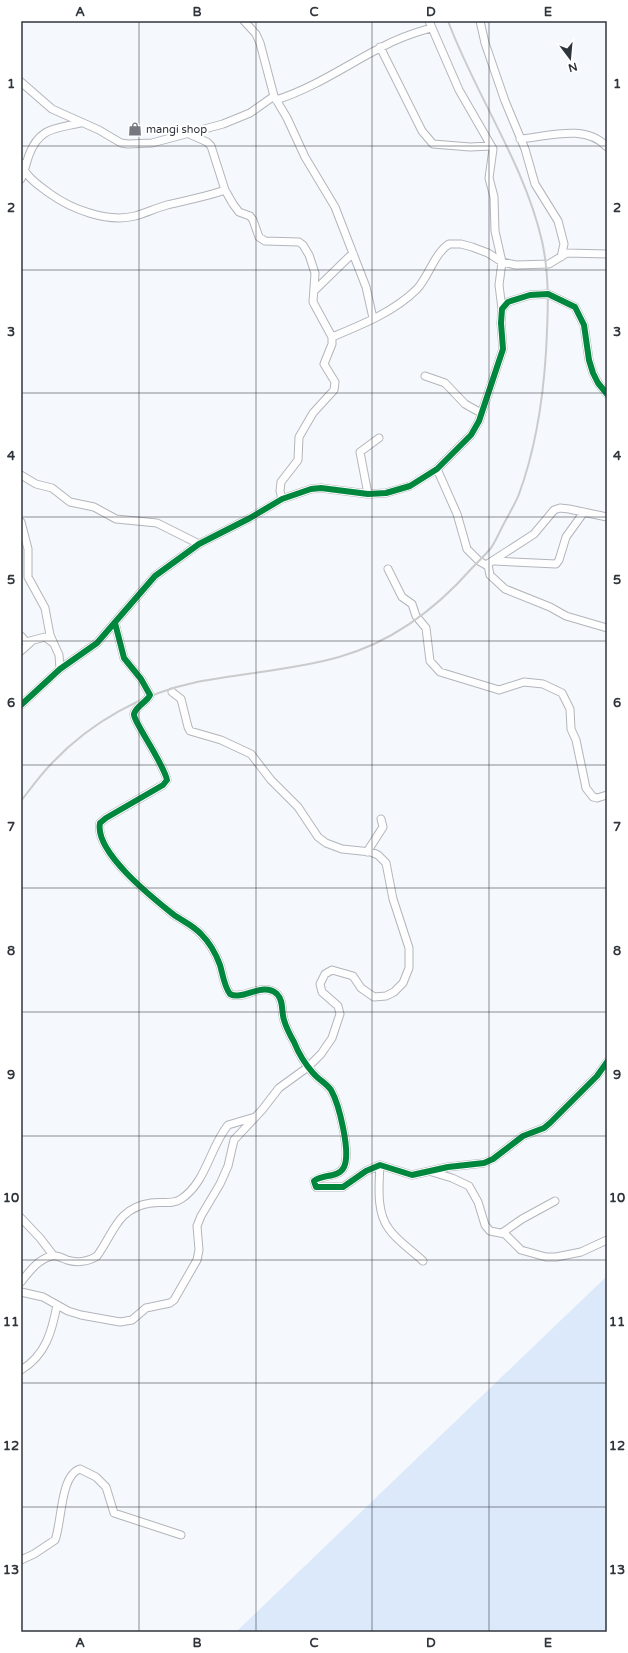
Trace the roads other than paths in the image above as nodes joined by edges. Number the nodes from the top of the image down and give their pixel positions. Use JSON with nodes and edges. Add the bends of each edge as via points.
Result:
{"nodes":[{"id":1,"x":244,"y":21,"type":"edge"},
{"id":2,"x":480,"y":21,"type":"edge"},
{"id":3,"x":430,"y":24,"type":"edge"},
{"id":4,"x":380,"y":47,"type":"junction"},
{"id":5,"x":21,"y":82,"type":"edge"},
{"id":6,"x":275,"y":98,"type":"junction"},
{"id":7,"x":80,"y":123,"type":"junction"},
{"id":8,"x":189,"y":134,"type":"junction"},
{"id":9,"x":520,"y":139,"type":"junction"},
{"id":10,"x":492,"y":146,"type":"junction"},
{"id":11,"x":607,"y":147,"type":"edge"},
{"id":12,"x":25,"y":157,"type":"edge"},
{"id":13,"x":21,"y":163,"type":"edge"},
{"id":14,"x":23,"y":176,"type":"edge"},
{"id":15,"x":225,"y":190,"type":"junction"},
{"id":16,"x":353,"y":253,"type":"junction"},
{"id":17,"x":607,"y":254,"type":"edge"},
{"id":18,"x":561,"y":256,"type":"junction"},
{"id":19,"x":502,"y":262,"type":"junction"},
{"id":20,"x":314,"y":291,"type":"junction"},
{"id":21,"x":502,"y":309,"type":"junction"},
{"id":22,"x":374,"y":318,"type":"junction"},
{"id":23,"x":332,"y":337,"type":"junction"},
{"id":24,"x":425,"y":376,"type":"dead end"},
{"id":25,"x":607,"y":394,"type":"edge"},
{"id":26,"x":481,"y":413,"type":"junction"},
{"id":27,"x":379,"y":438,"type":"dead end"},
{"id":28,"x":437,"y":469,"type":"junction"},
{"id":29,"x":21,"y":475,"type":"edge"},
{"id":30,"x":368,"y":494,"type":"junction"},
{"id":31,"x":282,"y":499,"type":"junction"},
{"id":32,"x":584,"y":512,"type":"junction"},
{"id":33,"x":607,"y":517,"type":"edge"},
{"id":34,"x":21,"y":522,"type":"edge"},
{"id":35,"x":199,"y":544,"type":"junction"},
{"id":36,"x":491,"y":563,"type":"junction"},
{"id":37,"x":388,"y":569,"type":"dead end"},
{"id":38,"x":115,"y":623,"type":"junction"},
{"id":39,"x":607,"y":628,"type":"edge"},
{"id":40,"x":21,"y":636,"type":"edge"},
{"id":41,"x":32,"y":641,"type":"junction"},
{"id":42,"x":54,"y":643,"type":"junction"},
{"id":43,"x":21,"y":651,"type":"edge"},
{"id":44,"x":60,"y":669,"type":"junction"},
{"id":45,"x":172,"y":692,"type":"dead end"},
{"id":46,"x":21,"y":705,"type":"edge"},
{"id":47,"x":607,"y":795,"type":"edge"},
{"id":48,"x":381,"y":819,"type":"dead end"},
{"id":49,"x":367,"y":852,"type":"junction"},
{"id":50,"x":607,"y":1062,"type":"edge"},
{"id":51,"x":308,"y":1067,"type":"junction"},
{"id":52,"x":255,"y":1117,"type":"junction"},
{"id":53,"x":380,"y":1165,"type":"junction"},
{"id":54,"x":430,"y":1171,"type":"junction"},
{"id":55,"x":555,"y":1201,"type":"dead end"},
{"id":56,"x":21,"y":1218,"type":"edge"},
{"id":57,"x":502,"y":1233,"type":"junction"},
{"id":58,"x":607,"y":1240,"type":"edge"},
{"id":59,"x":53,"y":1255,"type":"junction"},
{"id":60,"x":423,"y":1261,"type":"dead end"},
{"id":61,"x":21,"y":1282,"type":"edge"},
{"id":62,"x":21,"y":1292,"type":"edge"},
{"id":63,"x":57,"y":1305,"type":"junction"},
{"id":64,"x":21,"y":1370,"type":"edge"},
{"id":65,"x":181,"y":1535,"type":"dead end"},
{"id":66,"x":21,"y":1560,"type":"edge"}],
"edges":[{"from":1,"to":6,"type":"street","via":[[256,34],[260,43]]},
{"from":2,"to":9,"type":"street","via":[[485,44]]},
{"from":3,"to":4,"type":"street"},
{"from":3,"to":10,"type":"street","via":[[466,104]]},
{"from":4,"to":6,"type":"street","via":[[311,86]]},
{"from":4,"to":10,"type":"street","via":[[422,131],[433,144]]},
{"from":5,"to":7,"type":"street","via":[[52,109]]},
{"from":6,"to":8,"type":"street","via":[[242,117]]},
{"from":6,"to":16,"type":"street","via":[[288,118],[305,158],[335,207]]},
{"from":7,"to":8,"type":"street","via":[[128,144],[152,143]]},
{"from":7,"to":12,"type":"street","via":[[39,136]]},
{"from":8,"to":15,"type":"street","via":[[211,146]]},
{"from":9,"to":11,"type":"street","via":[[580,134],[602,142]]},
{"from":9,"to":18,"type":"street","via":[[536,186],[558,221],[564,244]]},
{"from":10,"to":19,"type":"street","via":[[489,178],[494,197],[495,231]]},
{"from":12,"to":14,"type":"street"},
{"from":13,"to":14,"type":"street"},
{"from":14,"to":15,"type":"street","via":[[62,202],[82,211],[105,216],[134,216],[153,208]]},
{"from":15,"to":20,"type":"street","via":[[236,209],[253,220],[262,240],[295,241],[302,245],[313,268]]},
{"from":16,"to":20,"type":"street"},
{"from":16,"to":22,"type":"street"},
{"from":17,"to":18,"type":"street","via":[[574,252]]},
{"from":18,"to":19,"type":"street","via":[[549,264]]},
{"from":19,"to":21,"type":"street","via":[[499,285]]},
{"from":19,"to":22,"type":"street","via":[[472,247],[449,244],[435,260],[417,289]]},
{"from":20,"to":23,"type":"street","via":[[313,302]]},
{"from":21,"to":25,"type":"street","via":[[516,298],[548,294],[575,307],[584,325],[593,373]]},
{"from":21,"to":26,"type":"street","via":[[503,349]]},
{"from":22,"to":23,"type":"street"},
{"from":23,"to":31,"type":"street","via":[[324,364],[335,382],[334,390],[312,413],[299,437],[298,460],[281,482]]},
{"from":24,"to":26,"type":"street","via":[[445,383],[465,404]]},
{"from":26,"to":28,"type":"street","via":[[476,429]]},
{"from":27,"to":30,"type":"street","via":[[360,452]]},
{"from":28,"to":30,"type":"street","via":[[400,490],[386,494]]},
{"from":28,"to":36,"type":"street","via":[[457,514],[467,549],[479,561]]},
{"from":29,"to":35,"type":"street","via":[[36,484],[52,488],[70,502],[94,507],[116,519],[156,523]]},
{"from":30,"to":31,"type":"street","via":[[321,488],[310,489]]},
{"from":31,"to":35,"type":"street"},
{"from":32,"to":33,"type":"street"},
{"from":32,"to":36,"type":"street","via":[[560,508],[554,510],[534,534]]},
{"from":32,"to":36,"type":"street","via":[[566,537],[559,562],[556,564]]},
{"from":34,"to":42,"type":"street","via":[[28,548],[28,576],[45,608]]},
{"from":35,"to":38,"type":"street","via":[[155,576]]},
{"from":36,"to":39,"type":"street","via":[[490,575],[505,589],[566,616]]},
{"from":37,"to":47,"type":"street","via":[[402,596],[412,604],[416,616],[426,628],[430,661],[440,672],[478,682],[496,690],[524,682],[543,684],[562,693],[570,709],[571,729],[576,740],[586,788],[593,797]]},
{"from":38,"to":44,"type":"street","via":[[97,643]]},
{"from":38,"to":51,"type":"street","via":[[124,658],[150,695],[136,710],[135,718],[152,746],[167,780],[163,785],[100,823],[100,832],[107,848],[121,868],[200,933],[216,954],[230,994],[236,996],[262,990],[278,994],[284,1021]]},
{"from":40,"to":41,"type":"street","via":[[26,642]]},
{"from":41,"to":42,"type":"street","via":[[45,637]]},
{"from":41,"to":43,"type":"street"},
{"from":42,"to":44,"type":"street","via":[[59,655]]},
{"from":44,"to":46,"type":"street"},
{"from":45,"to":49,"type":"street","via":[[181,699],[190,731],[221,740],[251,754],[271,780],[298,807],[318,838],[337,848]]},
{"from":48,"to":49,"type":"street","via":[[383,827]]},
{"from":49,"to":51,"type":"street","via":[[378,855],[388,868],[393,899],[409,948],[409,968],[402,983],[394,992],[374,997],[361,988],[352,976],[332,970],[325,974],[320,984],[322,992],[338,1006],[340,1014],[332,1038]]},
{"from":50,"to":54,"type":"street","via":[[544,1128],[523,1136],[484,1163]]},
{"from":51,"to":52,"type":"street","via":[[279,1088]]},
{"from":51,"to":53,"type":"street","via":[[326,1083],[334,1096],[342,1124],[346,1155],[342,1170],[317,1179],[314,1185],[322,1188],[343,1188],[366,1171]]},
{"from":52,"to":59,"type":"street","via":[[228,1125],[216,1142],[194,1187],[181,1200],[151,1202],[126,1213],[118,1220],[102,1249],[92,1259],[75,1261]]},
{"from":52,"to":63,"type":"street","via":[[234,1140],[228,1166],[197,1226],[197,1260],[174,1300],[146,1308],[127,1322],[81,1315]]},
{"from":53,"to":54,"type":"street","via":[[407,1174]]},
{"from":53,"to":60,"type":"street","via":[[379,1188],[383,1219],[389,1230]]},
{"from":54,"to":57,"type":"street","via":[[469,1186],[478,1202],[485,1225],[490,1230]]},
{"from":55,"to":57,"type":"street"},
{"from":56,"to":59,"type":"street"},
{"from":57,"to":58,"type":"street","via":[[519,1249],[546,1257],[581,1252]]},
{"from":59,"to":61,"type":"street","via":[[35,1265]]},
{"from":62,"to":63,"type":"street","via":[[43,1297]]},
{"from":63,"to":64,"type":"street","via":[[48,1340],[34,1359]]},
{"from":65,"to":66,"type":"street","via":[[114,1513],[106,1487],[89,1472],[80,1469],[70,1476],[55,1540]]}]}
